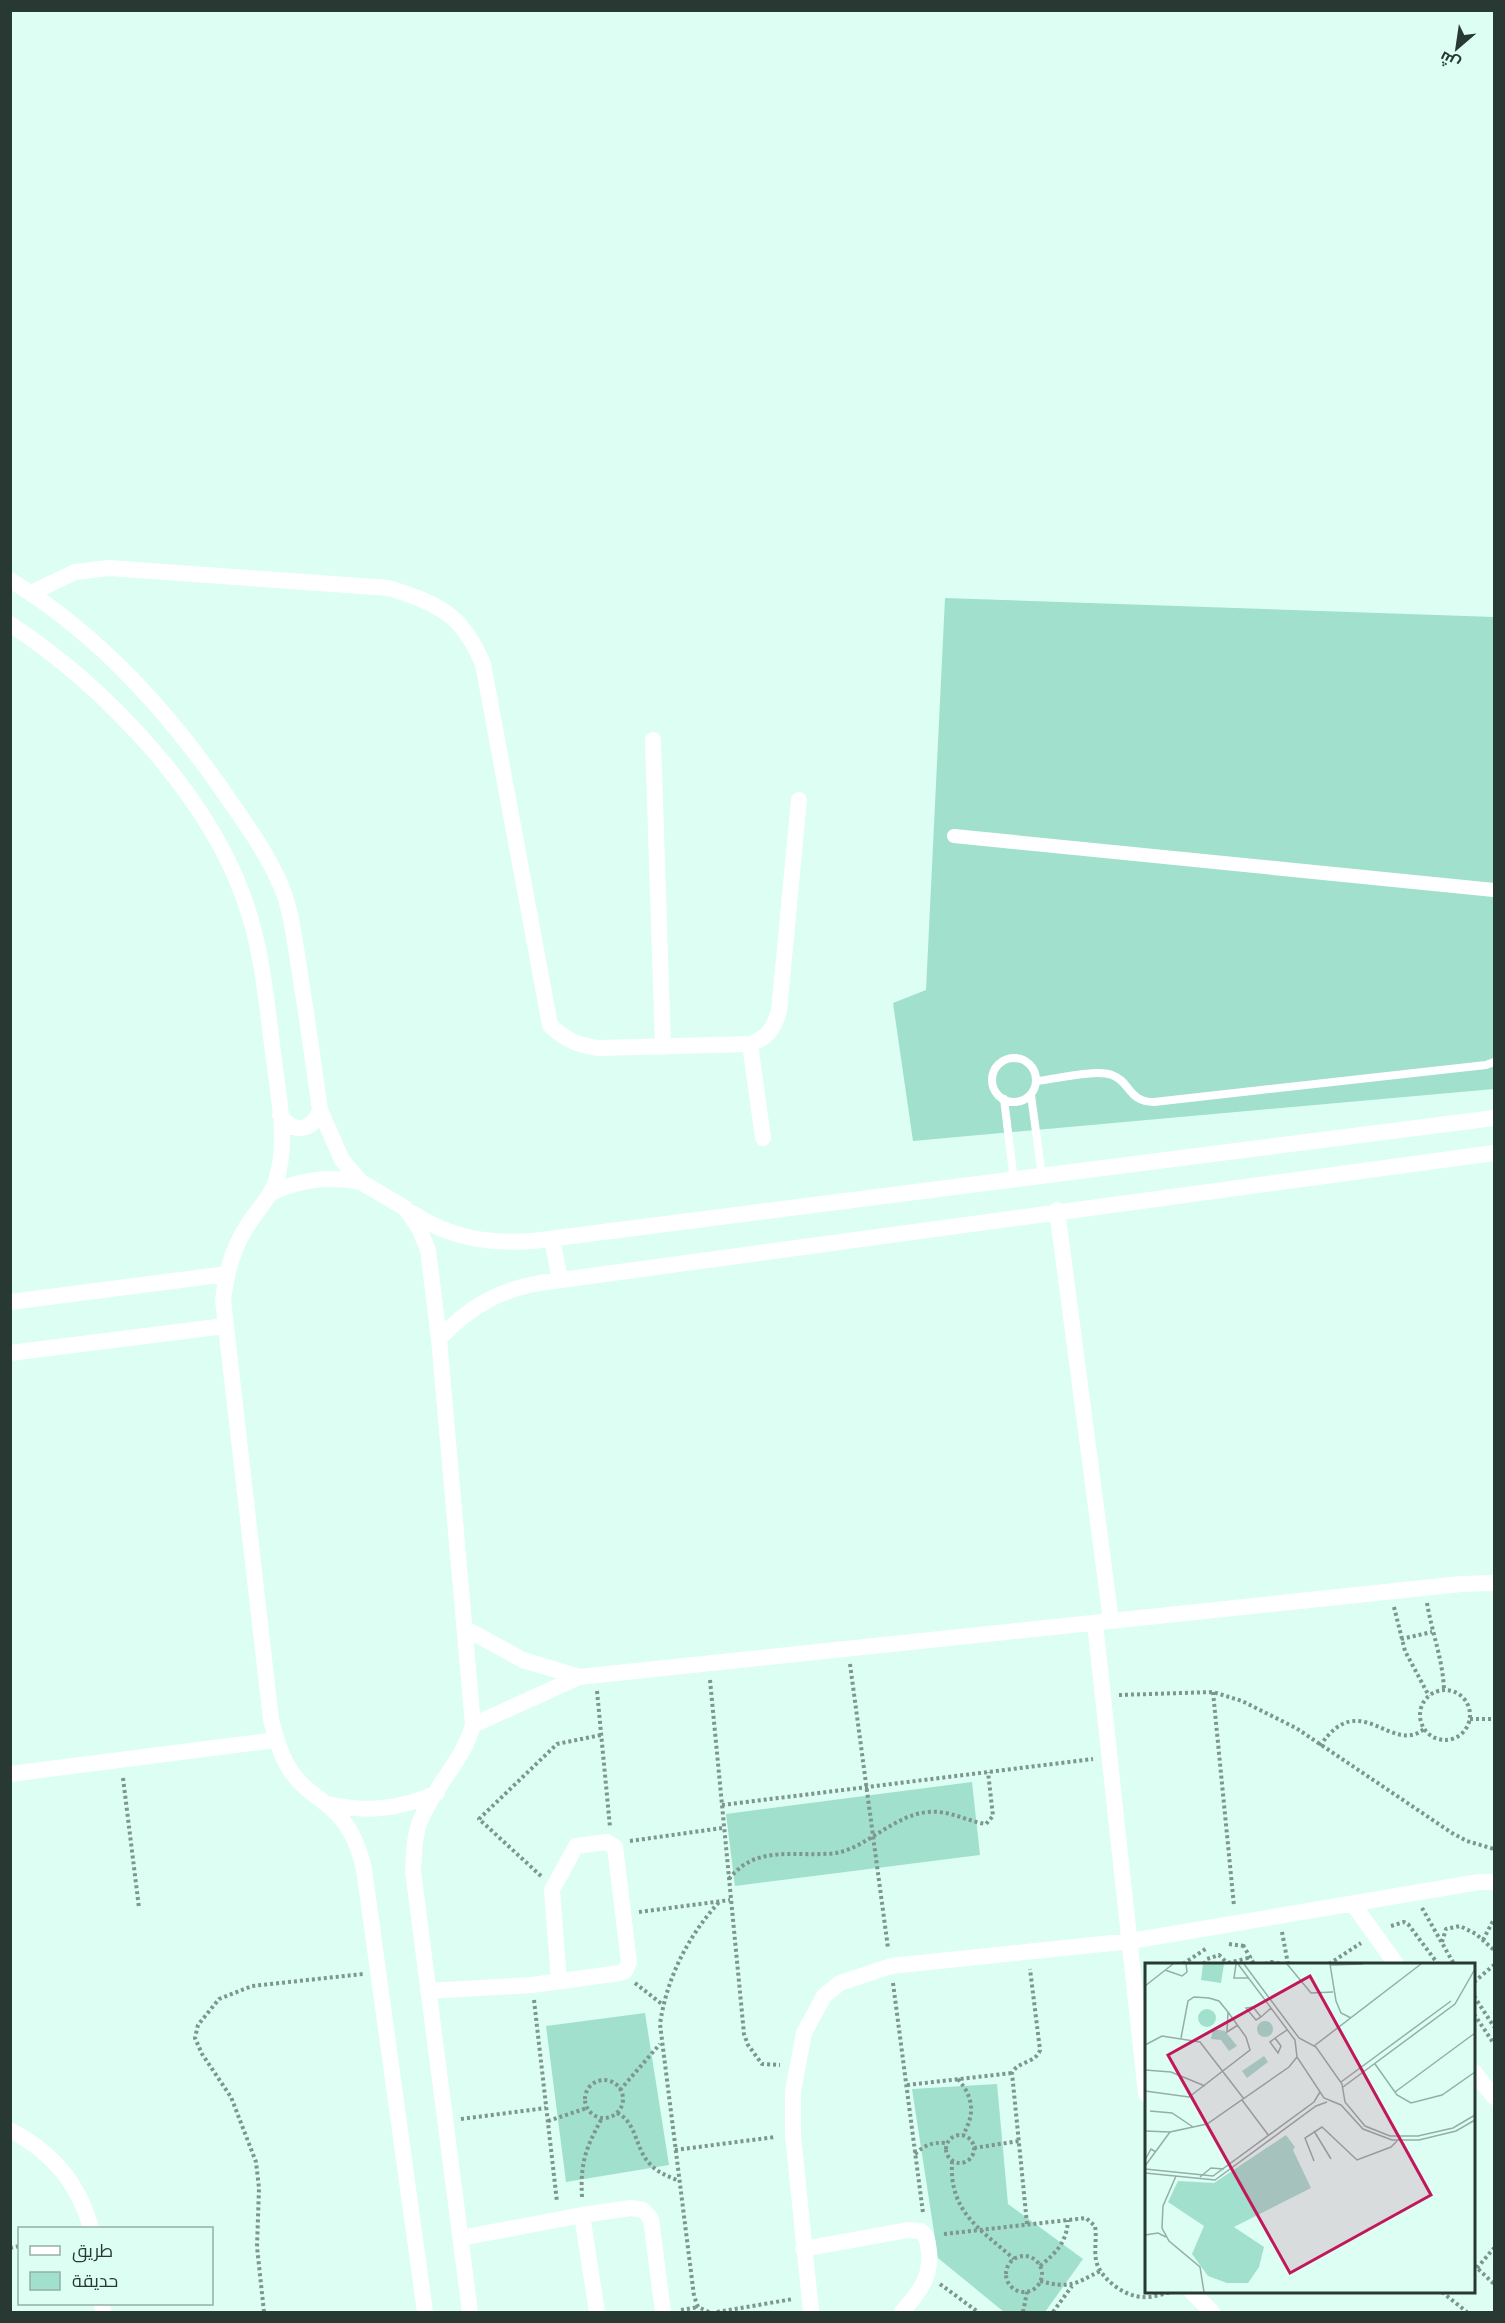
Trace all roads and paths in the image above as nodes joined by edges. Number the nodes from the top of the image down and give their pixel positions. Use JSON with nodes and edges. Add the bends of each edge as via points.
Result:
{"nodes":[{"id":1,"x":10,"y":580,"type":"edge"},
{"id":2,"x":31,"y":593,"type":"junction"},
{"id":3,"x":10,"y":624,"type":"edge"},
{"id":4,"x":652,"y":740,"type":"dead end"},
{"id":5,"x":799,"y":800,"type":"dead end"},
{"id":6,"x":954,"y":836,"type":"dead end"},
{"id":7,"x":1494,"y":890,"type":"edge"},
{"id":8,"x":750,"y":1044,"type":"junction"},
{"id":9,"x":663,"y":1047,"type":"junction"},
{"id":10,"x":1494,"y":1062,"type":"edge"},
{"id":11,"x":1037,"y":1081,"type":"junction"},
{"id":12,"x":1031,"y":1095,"type":"junction"},
{"id":13,"x":1004,"y":1099,"type":"junction"},
{"id":14,"x":320,"y":1110,"type":"junction"},
{"id":15,"x":280,"y":1115,"type":"junction"},
{"id":16,"x":1494,"y":1118,"type":"edge"},
{"id":17,"x":763,"y":1138,"type":"dead end"},
{"id":18,"x":1494,"y":1153,"type":"edge"},
{"id":19,"x":1042,"y":1177,"type":"junction"},
{"id":20,"x":1014,"y":1181,"type":"junction"},
{"id":21,"x":361,"y":1182,"type":"junction"},
{"id":22,"x":273,"y":1192,"type":"junction"},
{"id":23,"x":405,"y":1208,"type":"junction"},
{"id":24,"x":1057,"y":1210,"type":"junction"},
{"id":25,"x":552,"y":1239,"type":"junction"},
{"id":26,"x":227,"y":1274,"type":"junction"},
{"id":27,"x":560,"y":1280,"type":"junction"},
{"id":28,"x":10,"y":1302,"type":"edge"},
{"id":29,"x":225,"y":1326,"type":"junction"},
{"id":30,"x":439,"y":1339,"type":"junction"},
{"id":31,"x":10,"y":1353,"type":"edge"},
{"id":32,"x":1494,"y":1583,"type":"edge"},
{"id":33,"x":1425,"y":1588,"type":"junction"},
{"id":34,"x":1395,"y":1592,"type":"junction"},
{"id":35,"x":1103,"y":1622,"type":"junction"},
{"id":36,"x":466,"y":1629,"type":"junction"},
{"id":37,"x":1432,"y":1632,"type":"junction"},
{"id":38,"x":1401,"y":1639,"type":"junction"},
{"id":39,"x":848,"y":1649,"type":"junction"},
{"id":40,"x":708,"y":1664,"type":"junction"},
{"id":41,"x":587,"y":1676,"type":"junction"},
{"id":42,"x":1444,"y":1690,"type":"junction"},
{"id":43,"x":1213,"y":1692,"type":"junction"},
{"id":44,"x":1103,"y":1696,"type":"junction"},
{"id":45,"x":1429,"y":1696,"type":"junction"},
{"id":46,"x":1470,"y":1719,"type":"junction"},
{"id":47,"x":1494,"y":1719,"type":"edge"},
{"id":48,"x":473,"y":1725,"type":"junction"},
{"id":49,"x":1424,"y":1729,"type":"junction"},
{"id":50,"x":601,"y":1735,"type":"junction"},
{"id":51,"x":276,"y":1740,"type":"junction"},
{"id":52,"x":1320,"y":1746,"type":"junction"},
{"id":53,"x":1110,"y":1757,"type":"junction"},
{"id":54,"x":121,"y":1760,"type":"junction"},
{"id":55,"x":988,"y":1772,"type":"junction"},
{"id":56,"x":10,"y":1774,"type":"edge"},
{"id":57,"x":867,"y":1787,"type":"junction"},
{"id":58,"x":437,"y":1793,"type":"junction"},
{"id":59,"x":327,"y":1804,"type":"junction"},
{"id":60,"x":722,"y":1805,"type":"junction"},
{"id":61,"x":722,"y":1828,"type":"junction"},
{"id":62,"x":873,"y":1835,"type":"junction"},
{"id":63,"x":612,"y":1843,"type":"junction"},
{"id":64,"x":1494,"y":1850,"type":"edge"},
{"id":65,"x":728,"y":1879,"type":"junction"},
{"id":66,"x":1494,"y":1881,"type":"edge"},
{"id":67,"x":552,"y":1887,"type":"junction"},
{"id":68,"x":1415,"y":1893,"type":"junction"},
{"id":69,"x":730,"y":1900,"type":"junction"},
{"id":70,"x":720,"y":1902,"type":"junction"},
{"id":71,"x":1353,"y":1904,"type":"junction"},
{"id":72,"x":139,"y":1908,"type":"dead end"},
{"id":73,"x":623,"y":1914,"type":"junction"},
{"id":74,"x":1282,"y":1916,"type":"junction"},
{"id":75,"x":1494,"y":1919,"type":"edge"},
{"id":76,"x":1229,"y":1925,"type":"junction"},
{"id":77,"x":1375,"y":1935,"type":"junction"},
{"id":78,"x":1483,"y":1940,"type":"junction"},
{"id":79,"x":1131,"y":1941,"type":"junction"},
{"id":80,"x":1442,"y":1942,"type":"junction"},
{"id":81,"x":1220,"y":1944,"type":"dead end"},
{"id":82,"x":1244,"y":1946,"type":"junction"},
{"id":83,"x":1209,"y":1947,"type":"dead end"},
{"id":84,"x":1028,"y":1950,"type":"junction"},
{"id":85,"x":1494,"y":1950,"type":"edge"},
{"id":86,"x":1252,"y":1958,"type":"junction"},
{"id":87,"x":1186,"y":1963,"type":"edge"},
{"id":88,"x":1206,"y":1963,"type":"edge"},
{"id":89,"x":1227,"y":1963,"type":"edge"},
{"id":90,"x":1232,"y":1963,"type":"edge"},
{"id":91,"x":1253,"y":1963,"type":"edge"},
{"id":92,"x":1288,"y":1963,"type":"edge"},
{"id":93,"x":1332,"y":1963,"type":"edge"},
{"id":94,"x":1395,"y":1963,"type":"edge"},
{"id":95,"x":1437,"y":1963,"type":"edge"},
{"id":96,"x":1453,"y":1963,"type":"edge"},
{"id":97,"x":1494,"y":1965,"type":"edge"},
{"id":98,"x":891,"y":1966,"type":"junction"},
{"id":99,"x":378,"y":1972,"type":"junction"},
{"id":100,"x":620,"y":1973,"type":"junction"},
{"id":101,"x":1475,"y":1980,"type":"edge"},
{"id":102,"x":559,"y":1981,"type":"junction"},
{"id":103,"x":532,"y":1985,"type":"junction"},
{"id":104,"x":428,"y":1991,"type":"junction"},
{"id":105,"x":1475,"y":1999,"type":"edge"},
{"id":106,"x":663,"y":2005,"type":"junction"},
{"id":107,"x":1475,"y":2017,"type":"edge"},
{"id":108,"x":1494,"y":2027,"type":"edge"},
{"id":109,"x":660,"y":2043,"type":"junction"},
{"id":110,"x":1494,"y":2044,"type":"edge"},
{"id":111,"x":796,"y":2066,"type":"junction"},
{"id":112,"x":1012,"y":2073,"type":"junction"},
{"id":113,"x":1475,"y":2074,"type":"edge"},
{"id":114,"x":958,"y":2079,"type":"junction"},
{"id":115,"x":1145,"y":2084,"type":"edge"},
{"id":116,"x":907,"y":2085,"type":"junction"},
{"id":117,"x":620,"y":2090,"type":"junction"},
{"id":118,"x":1494,"y":2097,"type":"edge"},
{"id":119,"x":546,"y":2108,"type":"junction"},
{"id":120,"x":587,"y":2108,"type":"junction"},
{"id":121,"x":617,"y":2114,"type":"junction"},
{"id":122,"x":602,"y":2118,"type":"junction"},
{"id":123,"x":446,"y":2120,"type":"junction"},
{"id":124,"x":548,"y":2121,"type":"junction"},
{"id":125,"x":10,"y":2130,"type":"edge"},
{"id":126,"x":793,"y":2135,"type":"junction"},
{"id":127,"x":963,"y":2135,"type":"junction"},
{"id":128,"x":1019,"y":2141,"type":"junction"},
{"id":129,"x":946,"y":2143,"type":"junction"},
{"id":130,"x":974,"y":2148,"type":"junction"},
{"id":131,"x":675,"y":2150,"type":"junction"},
{"id":132,"x":915,"y":2154,"type":"junction"},
{"id":133,"x":952,"y":2161,"type":"junction"},
{"id":134,"x":679,"y":2181,"type":"junction"},
{"id":135,"x":582,"y":2214,"type":"junction"},
{"id":136,"x":559,"y":2219,"type":"junction"},
{"id":137,"x":1068,"y":2220,"type":"junction"},
{"id":138,"x":1027,"y":2224,"type":"junction"},
{"id":139,"x":90,"y":2227,"type":"edge"},
{"id":140,"x":981,"y":2230,"type":"junction"},
{"id":141,"x":926,"y":2236,"type":"junction"},
{"id":142,"x":460,"y":2238,"type":"junction"},
{"id":143,"x":1494,"y":2248,"type":"edge"},
{"id":144,"x":803,"y":2249,"type":"junction"},
{"id":145,"x":1014,"y":2259,"type":"junction"},
{"id":146,"x":1040,"y":2266,"type":"junction"},
{"id":147,"x":1475,"y":2266,"type":"edge"},
{"id":148,"x":930,"y":2267,"type":"junction"},
{"id":149,"x":1100,"y":2271,"type":"junction"},
{"id":150,"x":1040,"y":2281,"type":"junction"},
{"id":151,"x":1494,"y":2284,"type":"edge"},
{"id":152,"x":1072,"y":2286,"type":"junction"},
{"id":153,"x":1027,"y":2292,"type":"junction"},
{"id":154,"x":1166,"y":2293,"type":"edge"},
{"id":155,"x":1193,"y":2293,"type":"edge"},
{"id":156,"x":1444,"y":2293,"type":"edge"},
{"id":157,"x":810,"y":2305,"type":"edge"},
{"id":158,"x":264,"y":2313,"type":"edge"},
{"id":159,"x":424,"y":2313,"type":"edge"},
{"id":160,"x":470,"y":2313,"type":"edge"},
{"id":161,"x":597,"y":2313,"type":"edge"},
{"id":162,"x":663,"y":2313,"type":"edge"},
{"id":163,"x":709,"y":2313,"type":"edge"},
{"id":164,"x":717,"y":2313,"type":"edge"},
{"id":165,"x":902,"y":2313,"type":"edge"},
{"id":166,"x":978,"y":2313,"type":"edge"},
{"id":167,"x":1023,"y":2313,"type":"edge"},
{"id":168,"x":1053,"y":2313,"type":"edge"},
{"id":169,"x":1212,"y":2313,"type":"edge"},
{"id":170,"x":1467,"y":2313,"type":"edge"}],
"edges":[{"from":1,"to":2,"type":"street"},
{"from":2,"to":9,"type":"street","via":[[75,572],[109,568],[389,588],[425,600],[452,616],[471,636],[483,664],[550,1025],[562,1037],[579,1045]]},
{"from":2,"to":14,"type":"street","via":[[121,667],[163,711],[202,759],[261,846],[282,887],[292,929]]},
{"from":3,"to":15,"type":"street","via":[[68,668],[145,743],[176,780],[229,861],[255,935]]},
{"from":4,"to":9,"type":"street"},
{"from":5,"to":8,"type":"street","via":[[780,1011],[763,1040]]},
{"from":6,"to":7,"type":"street"},
{"from":8,"to":9,"type":"street"},
{"from":8,"to":17,"type":"street"},
{"from":10,"to":11,"type":"lane","via":[[1154,1102],[1136,1098],[1116,1077],[1105,1074]]},
{"from":11,"to":12,"type":"lane"},
{"from":11,"to":13,"type":"lane","via":[[1033,1067],[1022,1058],[1000,1062],[992,1081]]},
{"from":12,"to":13,"type":"lane","via":[[1018,1102]]},
{"from":12,"to":19,"type":"lane"},
{"from":13,"to":20,"type":"lane"},
{"from":14,"to":15,"type":"street","via":[[308,1127],[297,1129],[286,1124]]},
{"from":14,"to":21,"type":"street","via":[[342,1160]]},
{"from":15,"to":22,"type":"street","via":[[280,1167]]},
{"from":16,"to":19,"type":"street"},
{"from":18,"to":24,"type":"street"},
{"from":19,"to":20,"type":"street"},
{"from":20,"to":25,"type":"street"},
{"from":21,"to":22,"type":"street","via":[[316,1178]]},
{"from":21,"to":23,"type":"street"},
{"from":22,"to":26,"type":"street","via":[[244,1230]]},
{"from":23,"to":25,"type":"street","via":[[428,1223],[479,1241]]},
{"from":23,"to":30,"type":"street","via":[[428,1250]]},
{"from":24,"to":27,"type":"street"},
{"from":24,"to":35,"type":"street"},
{"from":25,"to":27,"type":"street"},
{"from":26,"to":28,"type":"street"},
{"from":26,"to":29,"type":"street"},
{"from":27,"to":30,"type":"street","via":[[510,1289],[483,1300],[459,1317]]},
{"from":29,"to":31,"type":"street"},
{"from":29,"to":51,"type":"street"},
{"from":30,"to":36,"type":"street"},
{"from":32,"to":33,"type":"street"},
{"from":33,"to":34,"type":"street"},
{"from":33,"to":37,"type":"path"},
{"from":34,"to":35,"type":"street"},
{"from":34,"to":38,"type":"path","via":[[1394,1608]]},
{"from":35,"to":39,"type":"street"},
{"from":35,"to":44,"type":"street"},
{"from":36,"to":41,"type":"street","via":[[523,1660]]},
{"from":36,"to":48,"type":"street"},
{"from":37,"to":38,"type":"path"},
{"from":37,"to":42,"type":"path","via":[[1442,1660]]},
{"from":38,"to":45,"type":"path"},
{"from":39,"to":40,"type":"street"},
{"from":39,"to":57,"type":"path"},
{"from":40,"to":41,"type":"street"},
{"from":40,"to":60,"type":"path"},
{"from":41,"to":48,"type":"street"},
{"from":41,"to":50,"type":"path"},
{"from":42,"to":45,"type":"path"},
{"from":42,"to":46,"type":"path","via":[[1464,1699]]},
{"from":43,"to":44,"type":"path"},
{"from":43,"to":52,"type":"path","via":[[1269,1713]]},
{"from":43,"to":76,"type":"path"},
{"from":44,"to":53,"type":"street"},
{"from":45,"to":49,"type":"path","via":[[1420,1718]]},
{"from":46,"to":47,"type":"path"},
{"from":46,"to":49,"type":"path","via":[[1466,1730],[1456,1738],[1433,1737]]},
{"from":48,"to":58,"type":"street","via":[[468,1744]]},
{"from":49,"to":52,"type":"path","via":[[1404,1737],[1377,1724],[1353,1722],[1328,1734]]},
{"from":50,"to":63,"type":"path"},
{"from":50,"to":67,"type":"path","via":[[557,1744],[479,1819]]},
{"from":51,"to":54,"type":"street"},
{"from":51,"to":59,"type":"street","via":[[297,1779]]},
{"from":52,"to":64,"type":"path","via":[[1452,1833]]},
{"from":53,"to":55,"type":"path"},
{"from":53,"to":79,"type":"street"},
{"from":54,"to":56,"type":"street"},
{"from":54,"to":72,"type":"path"},
{"from":55,"to":57,"type":"path"},
{"from":55,"to":62,"type":"path","via":[[993,1816],[986,1824],[951,1813],[927,1812]]},
{"from":57,"to":60,"type":"path"},
{"from":57,"to":62,"type":"path"},
{"from":58,"to":59,"type":"street","via":[[383,1809],[349,1809]]},
{"from":58,"to":104,"type":"street","via":[[421,1819],[413,1870]]},
{"from":59,"to":99,"type":"street","via":[[345,1822],[358,1844]]},
{"from":60,"to":61,"type":"path"},
{"from":61,"to":63,"type":"path"},
{"from":61,"to":65,"type":"path"},
{"from":62,"to":65,"type":"path","via":[[838,1853],[768,1854],[750,1860]]},
{"from":62,"to":98,"type":"path"},
{"from":63,"to":67,"type":"street","via":[[576,1846]]},
{"from":63,"to":73,"type":"street"},
{"from":65,"to":69,"type":"path"},
{"from":66,"to":68,"type":"street"},
{"from":67,"to":102,"type":"street"},
{"from":68,"to":71,"type":"street"},
{"from":68,"to":80,"type":"path"},
{"from":69,"to":70,"type":"path"},
{"from":69,"to":111,"type":"path","via":[[748,2045],[762,2064]]},
{"from":70,"to":73,"type":"path"},
{"from":70,"to":106,"type":"path","via":[[690,1938]]},
{"from":71,"to":74,"type":"street"},
{"from":71,"to":77,"type":"street"},
{"from":73,"to":100,"type":"street","via":[[629,1962]]},
{"from":74,"to":76,"type":"street"},
{"from":74,"to":92,"type":"path"},
{"from":75,"to":78,"type":"path"},
{"from":76,"to":79,"type":"street"},
{"from":76,"to":82,"type":"path"},
{"from":77,"to":93,"type":"path"},
{"from":77,"to":94,"type":"street"},
{"from":77,"to":95,"type":"path","via":[[1399,1923],[1408,1924]]},
{"from":78,"to":80,"type":"path","via":[[1452,1925],[1446,1929]]},
{"from":78,"to":85,"type":"path"},
{"from":79,"to":84,"type":"street"},
{"from":79,"to":115,"type":"street"},
{"from":80,"to":96,"type":"path"},
{"from":81,"to":82,"type":"path"},
{"from":82,"to":86,"type":"path"},
{"from":83,"to":87,"type":"path"},
{"from":84,"to":98,"type":"street"},
{"from":84,"to":112,"type":"path","via":[[1040,2050],[1035,2058]]},
{"from":86,"to":90,"type":"path"},
{"from":86,"to":91,"type":"path"},
{"from":88,"to":89,"type":"path","via":[[1219,1955]]},
{"from":97,"to":101,"type":"path"},
{"from":98,"to":111,"type":"street","via":[[840,1983],[824,1996],[804,2033]]},
{"from":98,"to":116,"type":"path"},
{"from":99,"to":158,"type":"path","via":[[252,1986],[219,1999],[198,2025],[195,2038],[231,2097],[256,2162],[256,2247]]},
{"from":99,"to":159,"type":"street"},
{"from":100,"to":102,"type":"street"},
{"from":100,"to":106,"type":"path"},
{"from":102,"to":103,"type":"street"},
{"from":103,"to":104,"type":"street"},
{"from":103,"to":119,"type":"path"},
{"from":104,"to":123,"type":"street"},
{"from":105,"to":108,"type":"path"},
{"from":106,"to":109,"type":"path"},
{"from":107,"to":110,"type":"path"},
{"from":109,"to":117,"type":"path"},
{"from":109,"to":131,"type":"path"},
{"from":111,"to":126,"type":"street"},
{"from":112,"to":114,"type":"path"},
{"from":112,"to":128,"type":"path"},
{"from":113,"to":118,"type":"street"},
{"from":114,"to":116,"type":"path"},
{"from":114,"to":127,"type":"path","via":[[968,2090],[972,2105],[971,2121]]},
{"from":116,"to":132,"type":"path"},
{"from":117,"to":120,"type":"path","via":[[609,2081],[595,2083],[586,2094]]},
{"from":117,"to":121,"type":"path","via":[[623,2102]]},
{"from":119,"to":123,"type":"path"},
{"from":119,"to":124,"type":"path"},
{"from":120,"to":122,"type":"path"},
{"from":120,"to":124,"type":"path"},
{"from":121,"to":122,"type":"path"},
{"from":121,"to":134,"type":"path","via":[[628,2121],[651,2166]]},
{"from":122,"to":135,"type":"path","via":[[581,2166]]},
{"from":123,"to":142,"type":"street"},
{"from":124,"to":136,"type":"path"},
{"from":125,"to":139,"type":"street","via":[[33,2142],[72,2181]]},
{"from":126,"to":131,"type":"path"},
{"from":126,"to":144,"type":"street"},
{"from":127,"to":129,"type":"path"},
{"from":127,"to":130,"type":"path"},
{"from":128,"to":130,"type":"path"},
{"from":128,"to":138,"type":"path"},
{"from":129,"to":132,"type":"path","via":[[935,2142]]},
{"from":129,"to":133,"type":"path","via":[[947,2156]]},
{"from":130,"to":133,"type":"path","via":[[964,2163]]},
{"from":131,"to":134,"type":"path"},
{"from":132,"to":141,"type":"path"},
{"from":133,"to":140,"type":"path","via":[[951,2181],[956,2199]]},
{"from":134,"to":163,"type":"path","via":[[694,2296],[698,2307]]},
{"from":135,"to":136,"type":"street"},
{"from":135,"to":161,"type":"street"},
{"from":135,"to":162,"type":"street","via":[[637,2208],[648,2214]]},
{"from":136,"to":142,"type":"street"},
{"from":137,"to":138,"type":"path"},
{"from":137,"to":146,"type":"path","via":[[1058,2251]]},
{"from":137,"to":149,"type":"path","via":[[1086,2218],[1095,2226]]},
{"from":138,"to":140,"type":"path"},
{"from":140,"to":141,"type":"path"},
{"from":140,"to":145,"type":"path"},
{"from":141,"to":144,"type":"street","via":[[916,2229]]},
{"from":141,"to":148,"type":"street"},
{"from":142,"to":160,"type":"street"},
{"from":143,"to":147,"type":"path"},
{"from":144,"to":157,"type":"street"},
{"from":145,"to":146,"type":"path","via":[[1028,2257]]},
{"from":145,"to":153,"type":"path","via":[[1005,2273],[1007,2281]]},
{"from":146,"to":150,"type":"path"},
{"from":147,"to":151,"type":"path"},
{"from":148,"to":165,"type":"street","via":[[924,2284]]},
{"from":148,"to":166,"type":"path","via":[[940,2284]]},
{"from":149,"to":152,"type":"path"},
{"from":149,"to":154,"type":"path","via":[[1136,2296]]},
{"from":150,"to":152,"type":"path"},
{"from":150,"to":153,"type":"path"},
{"from":152,"to":168,"type":"path"},
{"from":153,"to":167,"type":"path"},
{"from":155,"to":169,"type":"street"},
{"from":156,"to":170,"type":"path"},
{"from":157,"to":164,"type":"path"}]}
